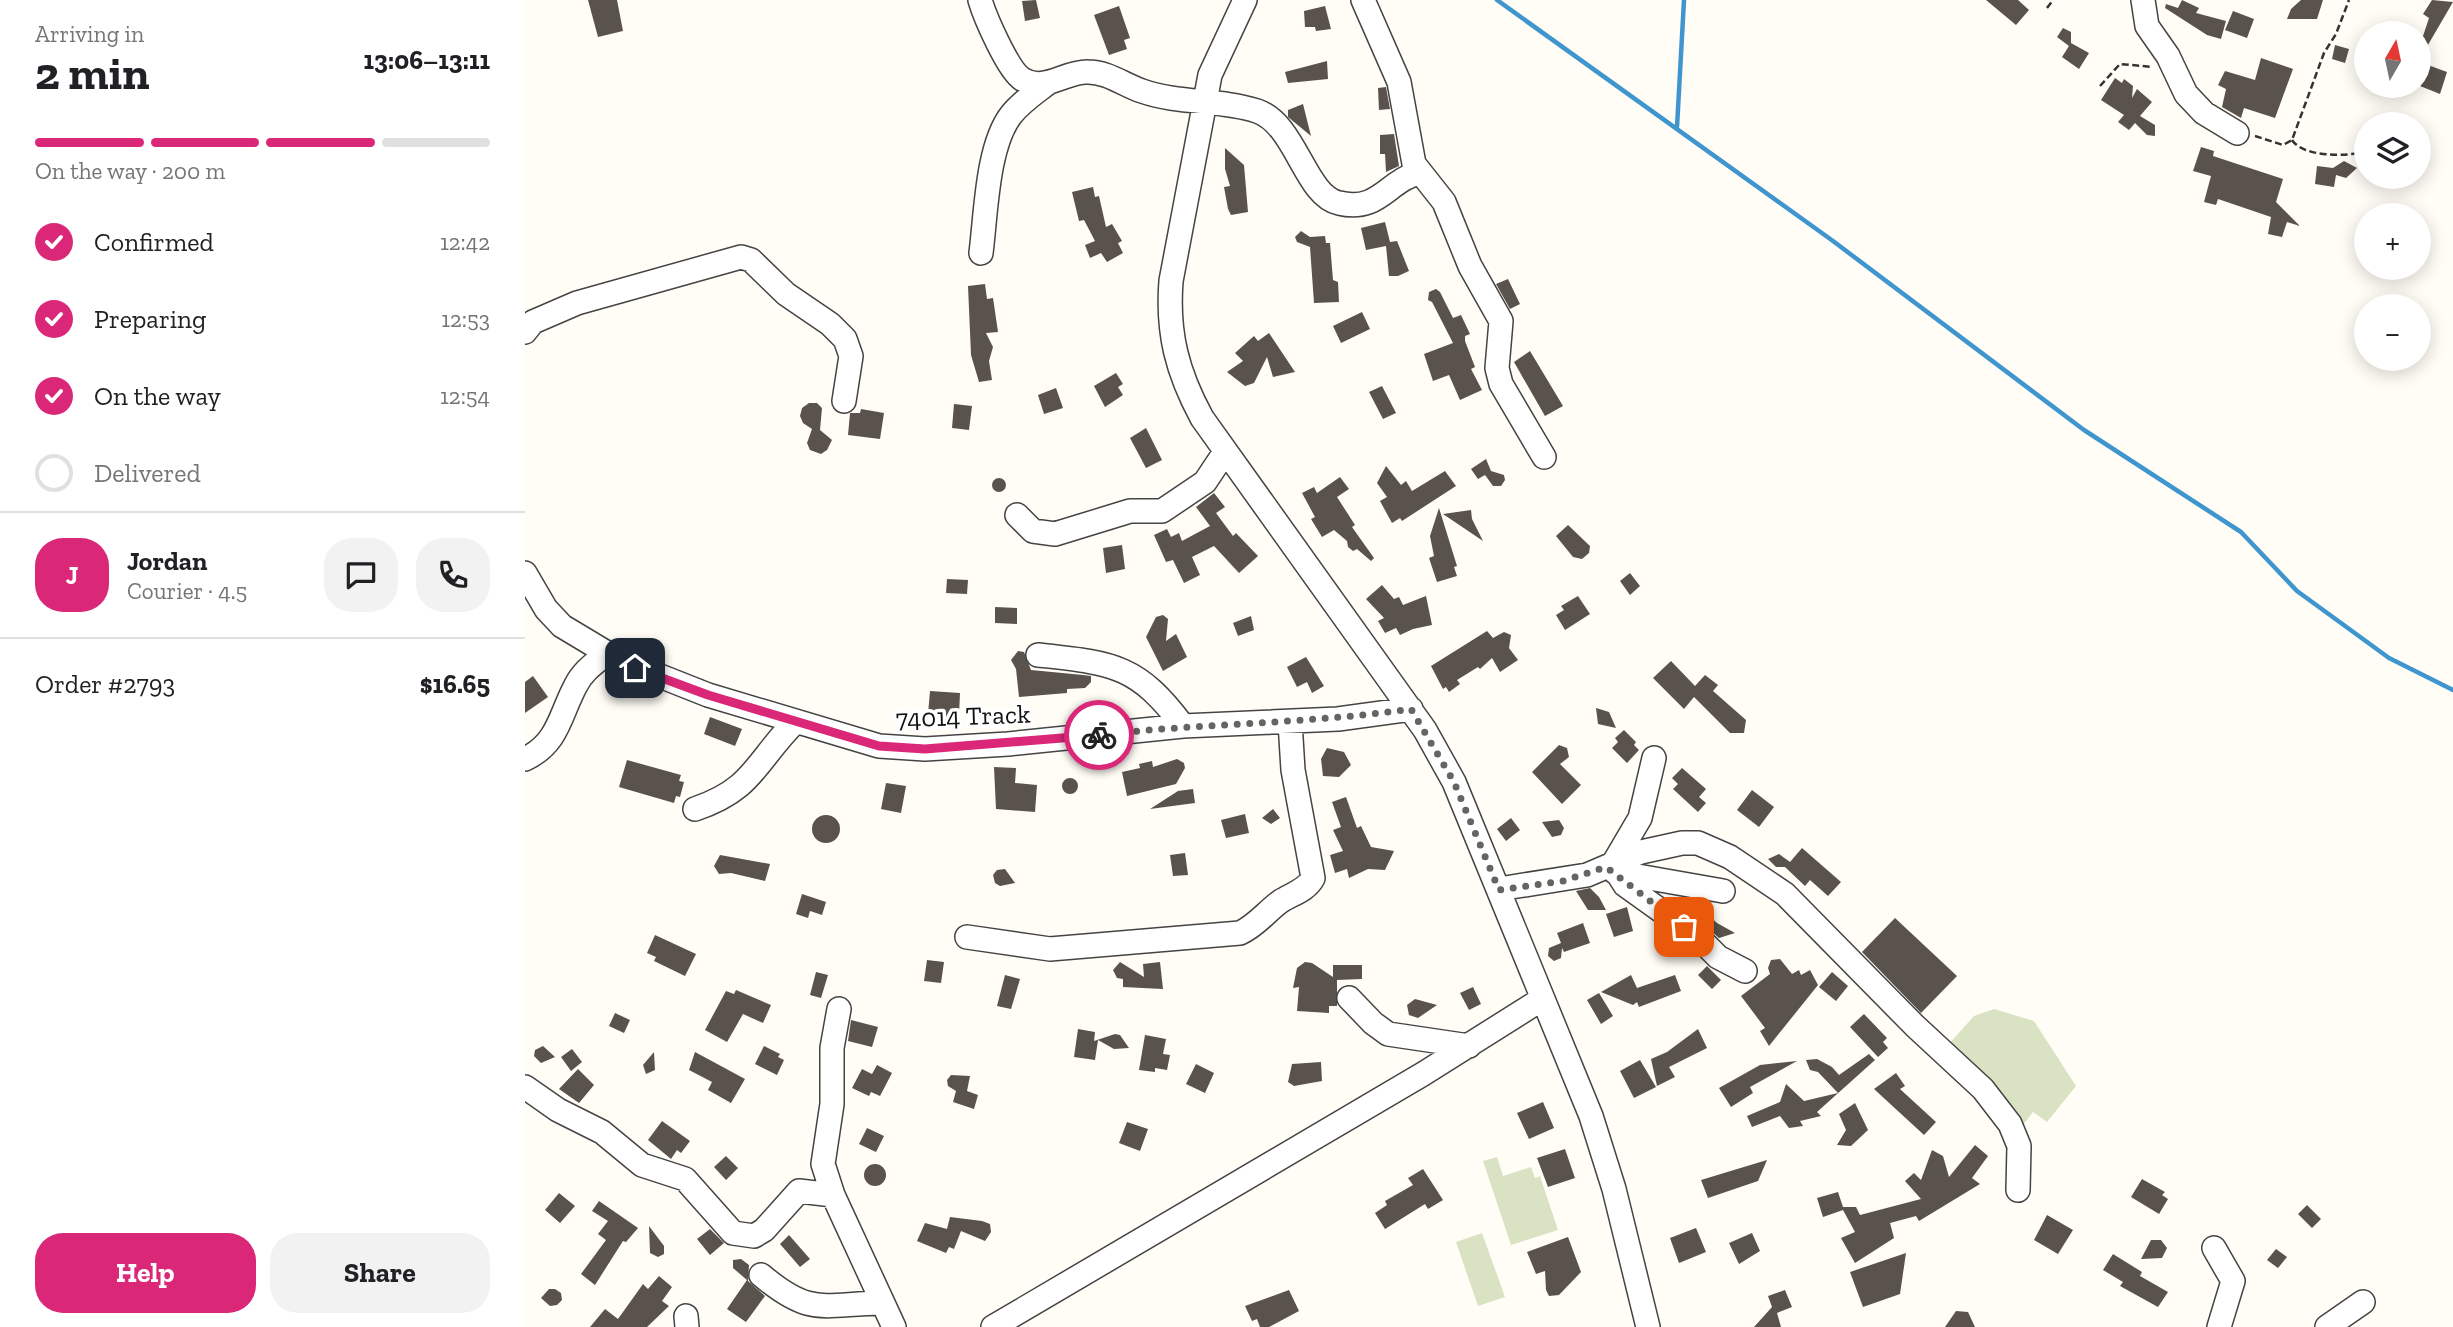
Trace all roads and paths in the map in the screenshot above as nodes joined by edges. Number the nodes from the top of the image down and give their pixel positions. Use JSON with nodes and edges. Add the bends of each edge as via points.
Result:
{"nodes":[{"id":1,"x":980,"y":0,"type":"edge"},
{"id":2,"x":1245,"y":0,"type":"edge"},
{"id":3,"x":1363,"y":0,"type":"edge"},
{"id":4,"x":2053,"y":0,"type":"edge"},
{"id":5,"x":2349,"y":0,"type":"edge"},
{"id":6,"x":2151,"y":1,"type":"edge"},
{"id":7,"x":2047,"y":8,"type":"dead end"},
{"id":8,"x":2175,"y":69,"type":"junction"},
{"id":9,"x":1048,"y":83,"type":"junction"},
{"id":10,"x":2100,"y":86,"type":"dead end"},
{"id":11,"x":1204,"y":103,"type":"junction"},
{"id":12,"x":2237,"y":133,"type":"joint"},
{"id":13,"x":2292,"y":141,"type":"junction"},
{"id":14,"x":2354,"y":153,"type":"edge"},
{"id":15,"x":1420,"y":173,"type":"junction"},
{"id":16,"x":981,"y":253,"type":"dead end"},
{"id":17,"x":525,"y":332,"type":"edge"},
{"id":18,"x":844,"y":401,"type":"dead end"},
{"id":19,"x":1225,"y":452,"type":"junction"},
{"id":20,"x":1544,"y":457,"type":"dead end"},
{"id":21,"x":1017,"y":515,"type":"dead end"},
{"id":22,"x":525,"y":573,"type":"edge"},
{"id":23,"x":607,"y":654,"type":"junction"},
{"id":24,"x":1038,"y":655,"type":"dead end"},
{"id":25,"x":1411,"y":709,"type":"junction"},
{"id":26,"x":795,"y":722,"type":"junction"},
{"id":27,"x":1290,"y":722,"type":"junction"},
{"id":28,"x":1184,"y":726,"type":"junction"},
{"id":29,"x":1654,"y":758,"type":"dead end"},
{"id":30,"x":525,"y":760,"type":"edge"},
{"id":31,"x":695,"y":809,"type":"dead end"},
{"id":32,"x":1612,"y":869,"type":"junction"},
{"id":33,"x":1499,"y":890,"type":"junction"},
{"id":34,"x":1723,"y":891,"type":"dead end"},
{"id":35,"x":967,"y":937,"type":"dead end"},
{"id":36,"x":1745,"y":971,"type":"dead end"},
{"id":37,"x":1349,"y":998,"type":"dead end"},
{"id":38,"x":1542,"y":999,"type":"junction"},
{"id":39,"x":839,"y":1009,"type":"dead end"},
{"id":40,"x":1469,"y":1046,"type":"junction"},
{"id":41,"x":525,"y":1087,"type":"edge"},
{"id":42,"x":2018,"y":1190,"type":"dead end"},
{"id":43,"x":833,"y":1195,"type":"junction"},
{"id":44,"x":2214,"y":1248,"type":"dead end"},
{"id":45,"x":761,"y":1275,"type":"dead end"},
{"id":46,"x":1040,"y":1300,"type":"junction"},
{"id":47,"x":2363,"y":1302,"type":"dead end"},
{"id":48,"x":881,"y":1303,"type":"junction"},
{"id":49,"x":894,"y":1327,"type":"edge"},
{"id":50,"x":993,"y":1327,"type":"edge"},
{"id":51,"x":1033,"y":1327,"type":"edge"},
{"id":52,"x":1648,"y":1327,"type":"edge"},
{"id":53,"x":2219,"y":1327,"type":"edge"},
{"id":54,"x":2327,"y":1327,"type":"edge"}],
"edges":[{"from":1,"to":9,"type":"street","via":[[1012,69],[1027,82]]},
{"from":2,"to":11,"type":"street","via":[[1218,54]]},
{"from":3,"to":15,"type":"street","via":[[1399,82],[1414,164]]},
{"from":4,"to":7,"type":"path"},
{"from":5,"to":13,"type":"path","via":[[2324,52]]},
{"from":6,"to":8,"type":"street","via":[[2147,26]]},
{"from":8,"to":10,"type":"path","via":[[2120,64]]},
{"from":8,"to":12,"type":"street","via":[[2191,101]]},
{"from":9,"to":11,"type":"street","via":[[1094,72],[1150,94]]},
{"from":9,"to":16,"type":"street","via":[[1020,104],[1003,128],[992,167]]},
{"from":11,"to":15,"type":"street","via":[[1251,109],[1270,119],[1323,196],[1333,202],[1355,205],[1374,201],[1407,175]]},
{"from":11,"to":19,"type":"street","via":[[1171,281],[1170,333],[1180,375]]},
{"from":12,"to":13,"type":"path","via":[[2283,145]]},
{"from":13,"to":14,"type":"path","via":[[2303,150]]},
{"from":15,"to":20,"type":"street","via":[[1444,202],[1470,266],[1497,312],[1502,330],[1498,376]]},
{"from":17,"to":18,"type":"street","via":[[533,322],[577,303],[741,257],[751,260],[786,294],[845,339],[851,356]]},
{"from":19,"to":21,"type":"street","via":[[1205,482],[1162,510],[1130,511],[1055,534],[1033,531]]},
{"from":19,"to":25,"type":"street"},
{"from":22,"to":23,"type":"street","name":"74014 Track","via":[[562,626]]},
{"from":23,"to":26,"type":"street","name":"74014 Track","via":[[653,676]]},
{"from":23,"to":30,"type":"street","via":[[580,678],[558,730],[546,746]]},
{"from":24,"to":28,"type":"street","via":[[1121,668],[1148,684]]},
{"from":25,"to":27,"type":"street","name":"74014 Track"},
{"from":25,"to":33,"type":"street","via":[[1454,782]]},
{"from":26,"to":28,"type":"street","name":"74014 Track","via":[[879,746],[925,749]]},
{"from":26,"to":31,"type":"street","via":[[738,790]]},
{"from":27,"to":28,"type":"street","name":"74014 Track"},
{"from":27,"to":35,"type":"street","via":[[1293,770],[1313,878],[1248,929],[1050,949]]},
{"from":29,"to":32,"type":"street","via":[[1640,818]]},
{"from":32,"to":33,"type":"street"},
{"from":32,"to":34,"type":"street"},
{"from":32,"to":36,"type":"street","via":[[1625,885],[1718,957]]},
{"from":32,"to":42,"type":"street","via":[[1641,852],[1698,843],[1767,879],[1983,1089],[2010,1125],[2019,1146]]},
{"from":33,"to":38,"type":"street"},
{"from":37,"to":40,"type":"street","via":[[1388,1034]]},
{"from":38,"to":40,"type":"street"},
{"from":38,"to":52,"type":"street","via":[[1591,1116]]},
{"from":39,"to":43,"type":"street","via":[[823,1154]]},
{"from":40,"to":46,"type":"street"},
{"from":41,"to":43,"type":"street","via":[[602,1132],[642,1166],[685,1179],[733,1233],[754,1236],[799,1191]]},
{"from":43,"to":48,"type":"street"},
{"from":44,"to":53,"type":"street","via":[[2233,1281]]},
{"from":45,"to":48,"type":"street","via":[[786,1296],[810,1306]]},
{"from":46,"to":50,"type":"street"},
{"from":46,"to":51,"type":"street"},
{"from":47,"to":54,"type":"street"},
{"from":48,"to":49,"type":"street"}]}
